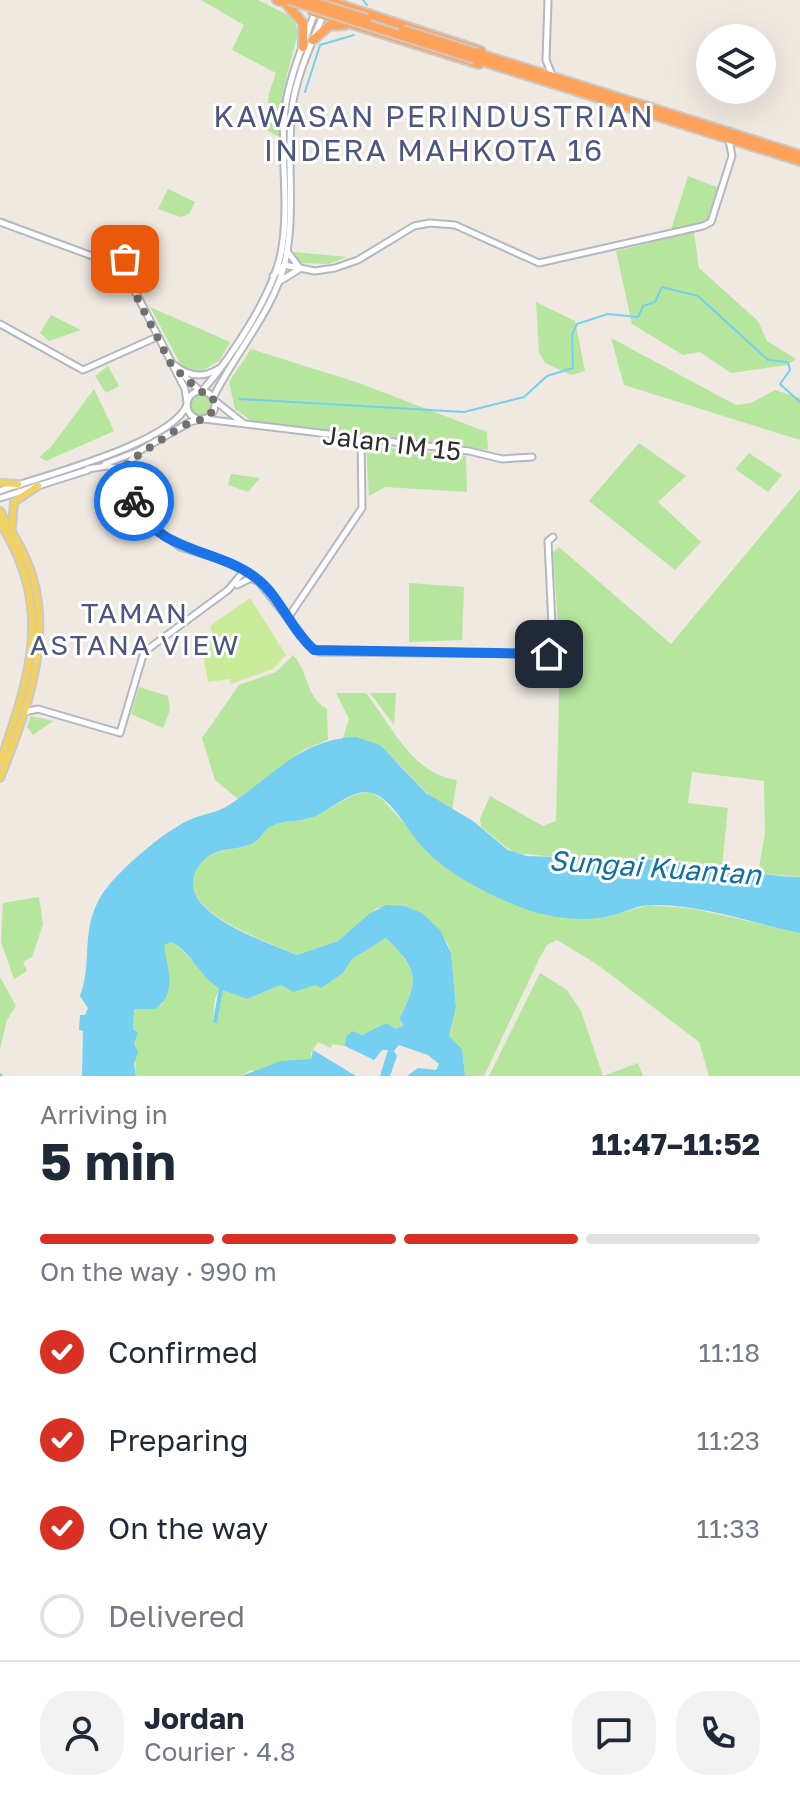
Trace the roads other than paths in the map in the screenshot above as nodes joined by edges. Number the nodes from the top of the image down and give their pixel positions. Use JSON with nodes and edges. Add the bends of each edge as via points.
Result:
{"nodes":[{"id":1,"x":282,"y":0,"type":"edge"},
{"id":2,"x":320,"y":0,"type":"edge"},
{"id":3,"x":328,"y":0,"type":"edge"},
{"id":4,"x":548,"y":0,"type":"edge"},
{"id":5,"x":342,"y":2,"type":"edge"},
{"id":6,"x":306,"y":3,"type":"edge"},
{"id":7,"x":319,"y":14,"type":"junction"},
{"id":8,"x":336,"y":19,"type":"junction"},
{"id":9,"x":353,"y":25,"type":"junction"},
{"id":10,"x":313,"y":40,"type":"junction"},
{"id":11,"x":303,"y":47,"type":"junction"},
{"id":12,"x":476,"y":56,"type":"junction"},
{"id":13,"x":494,"y":58,"type":"junction"},
{"id":14,"x":546,"y":60,"type":"junction"},
{"id":15,"x":500,"y":66,"type":"junction"},
{"id":16,"x":530,"y":70,"type":"junction"},
{"id":17,"x":556,"y":78,"type":"junction"},
{"id":18,"x":729,"y":138,"type":"junction"},
{"id":19,"x":746,"y":144,"type":"junction"},
{"id":20,"x":800,"y":155,"type":"edge"},
{"id":21,"x":732,"y":156,"type":"junction"},
{"id":22,"x":800,"y":161,"type":"edge"},
{"id":23,"x":0,"y":222,"type":"edge"},
{"id":24,"x":287,"y":251,"type":"junction"},
{"id":25,"x":114,"y":253,"type":"junction"},
{"id":26,"x":92,"y":255,"type":"junction"},
{"id":27,"x":125,"y":259,"type":"junction"},
{"id":28,"x":114,"y":264,"type":"junction"},
{"id":29,"x":284,"y":265,"type":"junction"},
{"id":30,"x":303,"y":270,"type":"junction"},
{"id":31,"x":273,"y":276,"type":"junction"},
{"id":32,"x":128,"y":279,"type":"junction"},
{"id":33,"x":278,"y":284,"type":"junction"},
{"id":34,"x":0,"y":324,"type":"edge"},
{"id":35,"x":157,"y":337,"type":"junction"},
{"id":36,"x":171,"y":363,"type":"junction"},
{"id":37,"x":223,"y":364,"type":"junction"},
{"id":38,"x":201,"y":391,"type":"junction"},
{"id":39,"x":214,"y":399,"type":"junction"},
{"id":40,"x":187,"y":403,"type":"junction"},
{"id":41,"x":203,"y":419,"type":"junction"},
{"id":42,"x":252,"y":427,"type":"junction"},
{"id":43,"x":161,"y":439,"type":"junction"},
{"id":44,"x":361,"y":439,"type":"junction"},
{"id":45,"x":532,"y":457,"type":"dead end"},
{"id":46,"x":88,"y":469,"type":"junction"},
{"id":47,"x":0,"y":483,"type":"edge"},
{"id":48,"x":18,"y":484,"type":"junction"},
{"id":49,"x":128,"y":485,"type":"junction"},
{"id":50,"x":38,"y":486,"type":"junction"},
{"id":51,"x":0,"y":491,"type":"edge"},
{"id":52,"x":0,"y":498,"type":"edge"},
{"id":53,"x":0,"y":511,"type":"edge"},
{"id":54,"x":0,"y":523,"type":"edge"},
{"id":55,"x":13,"y":533,"type":"junction"},
{"id":56,"x":551,"y":539,"type":"dead end"},
{"id":57,"x":222,"y":560,"type":"junction"},
{"id":58,"x":244,"y":571,"type":"junction"},
{"id":59,"x":232,"y":587,"type":"junction"},
{"id":60,"x":267,"y":589,"type":"junction"},
{"id":61,"x":288,"y":618,"type":"junction"},
{"id":62,"x":28,"y":695,"type":"junction"},
{"id":63,"x":38,"y":709,"type":"junction"},
{"id":64,"x":23,"y":712,"type":"junction"},
{"id":65,"x":0,"y":763,"type":"edge"},
{"id":66,"x":0,"y":778,"type":"edge"}],
"edges":[{"from":1,"to":6,"type":"highway"},
{"from":1,"to":11,"type":"highway","via":[[300,17]]},
{"from":1,"to":12,"type":"highway","bridge":true},
{"from":2,"to":7,"type":"street"},
{"from":3,"to":5,"type":"highway"},
{"from":3,"to":7,"type":"street"},
{"from":4,"to":14,"type":"street"},
{"from":5,"to":8,"type":"highway","via":[[330,11]]},
{"from":5,"to":13,"type":"highway"},
{"from":6,"to":7,"type":"highway"},
{"from":6,"to":12,"type":"highway","bridge":true},
{"from":7,"to":8,"type":"highway"},
{"from":7,"to":10,"type":"street"},
{"from":7,"to":11,"type":"street"},
{"from":8,"to":9,"type":"highway"},
{"from":9,"to":10,"type":"highway","via":[[329,26]]},
{"from":9,"to":15,"type":"highway"},
{"from":10,"to":24,"type":"street","via":[[292,111]]},
{"from":11,"to":31,"type":"street","via":[[284,114],[284,230]]},
{"from":12,"to":13,"type":"highway"},
{"from":12,"to":15,"type":"highway"},
{"from":13,"to":16,"type":"highway"},
{"from":14,"to":16,"type":"street"},
{"from":14,"to":17,"type":"street"},
{"from":15,"to":18,"type":"highway"},
{"from":16,"to":17,"type":"highway"},
{"from":17,"to":20,"type":"highway"},
{"from":18,"to":19,"type":"highway"},
{"from":18,"to":21,"type":"street"},
{"from":19,"to":21,"type":"street"},
{"from":19,"to":22,"type":"highway"},
{"from":21,"to":30,"type":"street","via":[[711,222],[539,263],[455,225],[430,223],[414,226],[346,264]]},
{"from":23,"to":26,"type":"street"},
{"from":24,"to":29,"type":"street"},
{"from":24,"to":30,"type":"street"},
{"from":25,"to":26,"type":"street"},
{"from":25,"to":27,"type":"street"},
{"from":25,"to":28,"type":"street"},
{"from":26,"to":28,"type":"street"},
{"from":27,"to":28,"type":"street"},
{"from":27,"to":32,"type":"street"},
{"from":28,"to":32,"type":"street"},
{"from":29,"to":30,"type":"street"},
{"from":29,"to":31,"type":"street"},
{"from":29,"to":33,"type":"street"},
{"from":30,"to":33,"type":"street","via":[[289,273]]},
{"from":31,"to":37,"type":"street"},
{"from":32,"to":35,"type":"street"},
{"from":33,"to":39,"type":"street"},
{"from":34,"to":35,"type":"street","via":[[83,370]]},
{"from":35,"to":36,"type":"street"},
{"from":36,"to":37,"type":"street","via":[[193,375],[210,374]]},
{"from":36,"to":38,"type":"street"},
{"from":36,"to":40,"type":"street"},
{"from":37,"to":38,"type":"street"},
{"from":38,"to":39,"type":"street"},
{"from":38,"to":40,"type":"street"},
{"from":39,"to":41,"type":"street","via":[[213,413]]},
{"from":39,"to":42,"type":"street","name":"Jalan IM 15","via":[[233,418]]},
{"from":40,"to":41,"type":"street","via":[[191,416]]},
{"from":40,"to":48,"type":"street","via":[[179,419],[142,441]]},
{"from":41,"to":42,"type":"street","name":"Jalan IM 15"},
{"from":41,"to":43,"type":"street"},
{"from":42,"to":44,"type":"street","name":"Jalan IM 15"},
{"from":43,"to":46,"type":"street"},
{"from":43,"to":49,"type":"street","via":[[128,462]]},
{"from":44,"to":45,"type":"street","name":"Jalan IM 15","via":[[502,459]]},
{"from":44,"to":61,"type":"street","via":[[362,508]]},
{"from":46,"to":49,"type":"street","via":[[115,467]]},
{"from":46,"to":50,"type":"street"},
{"from":47,"to":48,"type":"main road"},
{"from":48,"to":51,"type":"street"},
{"from":49,"to":57,"type":"street","via":[[139,510],[173,543]]},
{"from":50,"to":52,"type":"street"},
{"from":50,"to":55,"type":"main road","via":[[14,502]]},
{"from":53,"to":55,"type":"main road"},
{"from":54,"to":65,"type":"main road","via":[[29,582],[33,638],[28,673]]},
{"from":55,"to":62,"type":"main road","via":[[33,576],[38,606],[38,654]]},
{"from":56,"to":61,"type":"street","via":[[553,647],[547,655],[319,652]]},
{"from":57,"to":58,"type":"street"},
{"from":57,"to":59,"type":"street","via":[[236,570]]},
{"from":58,"to":59,"type":"street"},
{"from":58,"to":60,"type":"street"},
{"from":59,"to":60,"type":"street","via":[[251,578]]},
{"from":59,"to":63,"type":"street","via":[[144,652],[120,733]]},
{"from":60,"to":61,"type":"street"},
{"from":62,"to":63,"type":"street"},
{"from":62,"to":64,"type":"main road"},
{"from":63,"to":64,"type":"street"},
{"from":64,"to":66,"type":"main road"}]}
